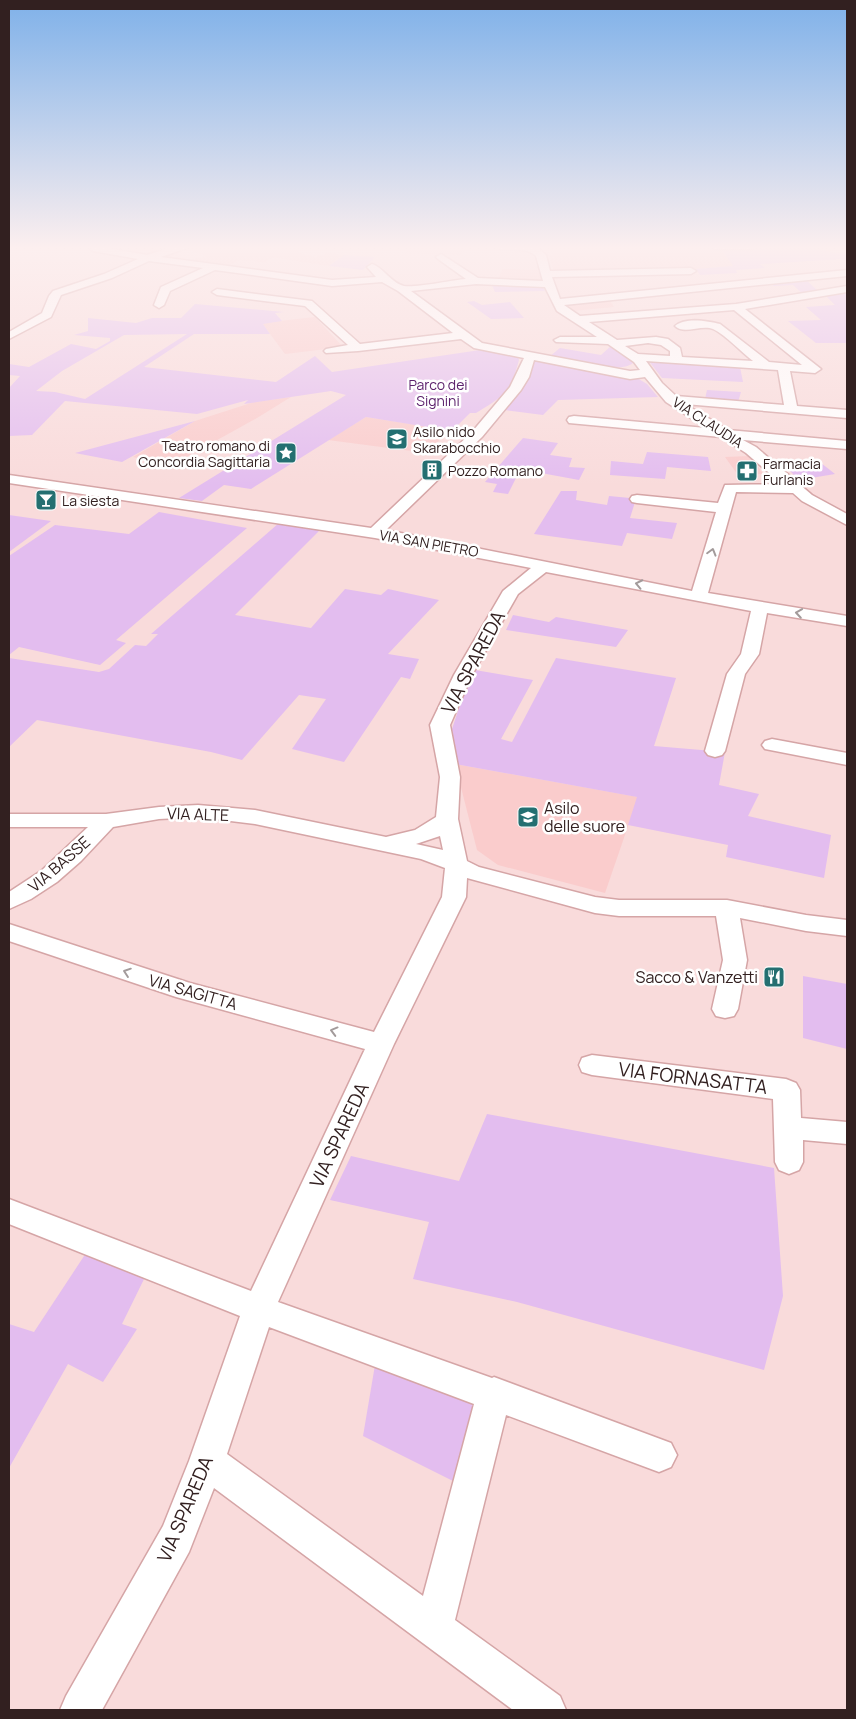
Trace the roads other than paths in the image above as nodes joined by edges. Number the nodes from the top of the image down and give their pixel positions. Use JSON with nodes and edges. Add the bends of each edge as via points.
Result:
{"nodes":[{"id":1,"x":27,"y":326,"type":"edge"},
{"id":2,"x":334,"y":326,"type":"edge"},
{"id":3,"x":451,"y":326,"type":"edge"},
{"id":4,"x":587,"y":326,"type":"edge"},
{"id":5,"x":682,"y":326,"type":"edge"},
{"id":6,"x":716,"y":326,"type":"edge"},
{"id":7,"x":760,"y":326,"type":"edge"},
{"id":8,"x":598,"y":333,"type":"junction"},
{"id":9,"x":462,"y":335,"type":"junction"},
{"id":10,"x":9,"y":336,"type":"edge"},
{"id":11,"x":560,"y":340,"type":"dead end"},
{"id":12,"x":613,"y":342,"type":"junction"},
{"id":13,"x":358,"y":348,"type":"junction"},
{"id":14,"x":330,"y":351,"type":"dead end"},
{"id":15,"x":532,"y":356,"type":"junction"},
{"id":16,"x":676,"y":360,"type":"junction"},
{"id":17,"x":766,"y":366,"type":"junction"},
{"id":18,"x":783,"y":367,"type":"junction"},
{"id":19,"x":645,"y":369,"type":"junction"},
{"id":20,"x":628,"y":372,"type":"junction"},
{"id":21,"x":506,"y":399,"type":"junction"},
{"id":22,"x":670,"y":399,"type":"junction"},
{"id":23,"x":792,"y":409,"type":"junction"},
{"id":24,"x":847,"y":414,"type":"edge"},
{"id":25,"x":574,"y":420,"type":"dead end"},
{"id":26,"x":722,"y":432,"type":"junction"},
{"id":27,"x":457,"y":435,"type":"dead end"},
{"id":28,"x":847,"y":445,"type":"edge"},
{"id":29,"x":446,"y":447,"type":"dead end"},
{"id":30,"x":9,"y":479,"type":"edge"},
{"id":31,"x":796,"y":489,"type":"junction"},
{"id":32,"x":637,"y":500,"type":"dead end"},
{"id":33,"x":404,"y":504,"type":"junction"},
{"id":34,"x":725,"y":508,"type":"junction"},
{"id":35,"x":843,"y":516,"type":"edge"},
{"id":36,"x":375,"y":533,"type":"junction"},
{"id":37,"x":544,"y":566,"type":"junction"},
{"id":38,"x":699,"y":597,"type":"junction"},
{"id":39,"x":760,"y":607,"type":"junction"},
{"id":40,"x":847,"y":621,"type":"edge"},
{"id":41,"x":772,"y":745,"type":"dead end"},
{"id":42,"x":715,"y":751,"type":"dead end"},
{"id":43,"x":847,"y":759,"type":"edge"},
{"id":44,"x":447,"y":819,"type":"junction"},
{"id":45,"x":9,"y":820,"type":"edge"},
{"id":46,"x":106,"y":822,"type":"junction"},
{"id":47,"x":386,"y":842,"type":"junction"},
{"id":48,"x":457,"y":865,"type":"junction"},
{"id":49,"x":9,"y":901,"type":"edge"},
{"id":50,"x":727,"y":908,"type":"junction"},
{"id":51,"x":847,"y":928,"type":"edge"},
{"id":52,"x":9,"y":932,"type":"edge"},
{"id":53,"x":725,"y":1009,"type":"dead end"},
{"id":54,"x":381,"y":1044,"type":"junction"},
{"id":55,"x":592,"y":1065,"type":"dead end"},
{"id":56,"x":788,"y":1128,"type":"junction"},
{"id":57,"x":847,"y":1132,"type":"edge"},
{"id":58,"x":788,"y":1162,"type":"dead end"},
{"id":59,"x":9,"y":1211,"type":"edge"},
{"id":60,"x":259,"y":1309,"type":"junction"},
{"id":61,"x":494,"y":1393,"type":"junction"},
{"id":62,"x":659,"y":1455,"type":"dead end"},
{"id":63,"x":206,"y":1462,"type":"junction"},
{"id":64,"x":434,"y":1628,"type":"junction"},
{"id":65,"x":80,"y":1710,"type":"edge"},
{"id":66,"x":546,"y":1710,"type":"edge"}],
"edges":[{"from":1,"to":10,"type":"street"},
{"from":2,"to":13,"type":"street"},
{"from":3,"to":9,"type":"street"},
{"from":4,"to":8,"type":"street","name":"VIA CLAUDIA"},
{"from":5,"to":8,"type":"street"},
{"from":6,"to":17,"type":"street"},
{"from":7,"to":18,"type":"street","via":[[815,369]]},
{"from":8,"to":12,"type":"street","name":"VIA CLAUDIA"},
{"from":9,"to":13,"type":"street"},
{"from":9,"to":15,"type":"street","via":[[478,346]]},
{"from":11,"to":12,"type":"street"},
{"from":12,"to":16,"type":"street","via":[[665,342],[676,350]]},
{"from":12,"to":19,"type":"street","name":"VIA CLAUDIA"},
{"from":13,"to":14,"type":"street"},
{"from":15,"to":20,"type":"street"},
{"from":15,"to":21,"type":"street","via":[[526,361],[522,379]]},
{"from":16,"to":17,"type":"street"},
{"from":16,"to":19,"type":"street"},
{"from":17,"to":18,"type":"street"},
{"from":18,"to":23,"type":"street"},
{"from":19,"to":20,"type":"street"},
{"from":19,"to":20,"type":"street","via":[[635,368]]},
{"from":19,"to":22,"type":"street","name":"VIA CLAUDIA"},
{"from":21,"to":27,"type":"street"},
{"from":21,"to":33,"type":"street","via":[[438,475]]},
{"from":22,"to":23,"type":"street"},
{"from":22,"to":26,"type":"street","name":"VIA CLAUDIA"},
{"from":23,"to":24,"type":"street"},
{"from":25,"to":26,"type":"street"},
{"from":26,"to":28,"type":"street"},
{"from":26,"to":31,"type":"street","name":"VIA CLAUDIA","via":[[751,450]]},
{"from":29,"to":33,"type":"street","via":[[421,475]]},
{"from":30,"to":36,"type":"street","name":"VIA SAN PIETRO"},
{"from":31,"to":34,"type":"street","via":[[730,488]]},
{"from":31,"to":35,"type":"street","name":"VIA CLAUDIA","via":[[820,506]]},
{"from":32,"to":34,"type":"street"},
{"from":33,"to":36,"type":"street"},
{"from":38,"to":34,"type":"street","one_way":true},
{"from":36,"to":37,"type":"street","name":"VIA SAN PIETRO"},
{"from":38,"to":37,"type":"street","name":"VIA SAN PIETRO","one_way":true},
{"from":37,"to":44,"type":"street","name":"VIA SPAREDA","via":[[510,591],[463,675],[440,725],[450,777]]},
{"from":38,"to":39,"type":"street","name":"VIA SAN PIETRO"},
{"from":40,"to":39,"type":"street","name":"VIA SAN PIETRO","one_way":true},
{"from":39,"to":42,"type":"street","via":[[750,654],[736,674]]},
{"from":41,"to":43,"type":"street"},
{"from":44,"to":47,"type":"street","name":"VIA ALTE","via":[[424,836]]},
{"from":44,"to":48,"type":"street","name":"VIA SPAREDA"},
{"from":45,"to":46,"type":"street","name":"VIA ALTE"},
{"from":46,"to":47,"type":"street","name":"VIA ALTE","via":[[159,813],[198,811],[255,817]]},
{"from":46,"to":49,"type":"street","name":"VIA BASSE","via":[[48,879]]},
{"from":47,"to":48,"type":"street","name":"VIA ALTE","via":[[445,858]]},
{"from":48,"to":50,"type":"street","name":"VIA ALTE","via":[[471,872],[595,905]]},
{"from":48,"to":54,"type":"street","name":"VIA SPAREDA","via":[[454,897]]},
{"from":50,"to":51,"type":"street","name":"VIA ALTE"},
{"from":50,"to":53,"type":"street","via":[[735,960]]},
{"from":54,"to":52,"type":"street","name":"VIA SAGITTA","one_way":true,"via":[[185,991]]},
{"from":54,"to":60,"type":"street","name":"VIA SPAREDA"},
{"from":55,"to":56,"type":"street","name":"VIA FORNASATTA","via":[[786,1090]]},
{"from":56,"to":57,"type":"street"},
{"from":56,"to":58,"type":"street"},
{"from":59,"to":60,"type":"street"},
{"from":60,"to":61,"type":"street"},
{"from":60,"to":63,"type":"street","name":"VIA SPAREDA"},
{"from":61,"to":62,"type":"street"},
{"from":61,"to":64,"type":"street"},
{"from":63,"to":64,"type":"street"},
{"from":63,"to":65,"type":"street","name":"VIA SPAREDA","via":[[176,1539]]},
{"from":64,"to":66,"type":"street"}]}
